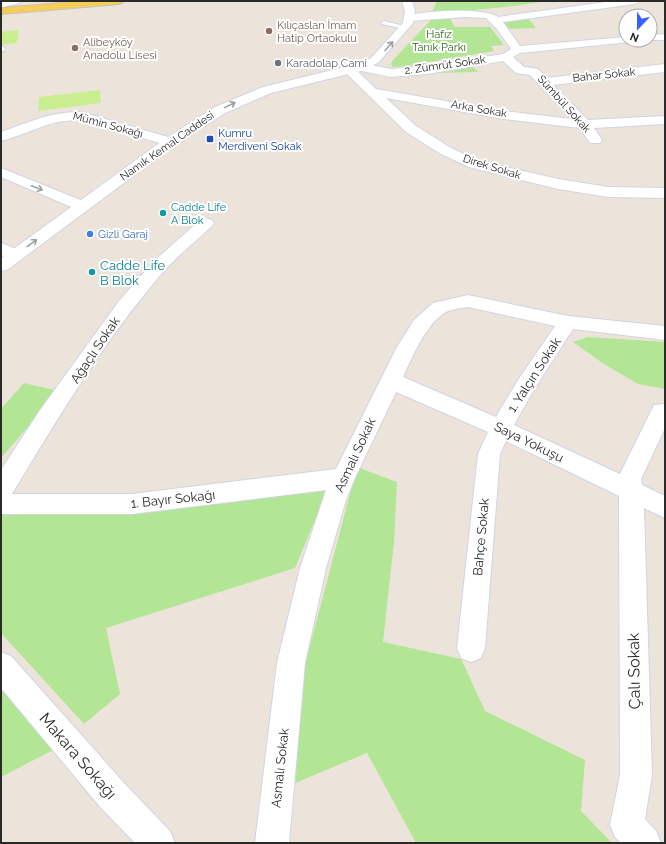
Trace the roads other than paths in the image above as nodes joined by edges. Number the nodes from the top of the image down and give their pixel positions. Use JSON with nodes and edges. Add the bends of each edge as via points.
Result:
{"nodes":[{"id":1,"x":16,"y":1,"type":"edge"},
{"id":2,"x":30,"y":1,"type":"edge"},
{"id":3,"x":120,"y":1,"type":"edge"},
{"id":4,"x":407,"y":1,"type":"edge"},
{"id":5,"x":635,"y":1,"type":"edge"},
{"id":6,"x":420,"y":6,"type":"dead end"},
{"id":7,"x":2,"y":7,"type":"edge"},
{"id":8,"x":496,"y":20,"type":"junction"},
{"id":9,"x":407,"y":22,"type":"junction"},
{"id":10,"x":384,"y":23,"type":"dead end"},
{"id":11,"x":618,"y":41,"type":"edge"},
{"id":12,"x":517,"y":50,"type":"junction"},
{"id":13,"x":506,"y":57,"type":"junction"},
{"id":14,"x":665,"y":68,"type":"edge"},
{"id":15,"x":355,"y":69,"type":"junction"},
{"id":16,"x":520,"y":70,"type":"junction"},
{"id":17,"x":506,"y":72,"type":"dead end"},
{"id":18,"x":391,"y":73,"type":"junction"},
{"id":19,"x":457,"y":77,"type":"dead end"},
{"id":20,"x":542,"y":82,"type":"junction"},
{"id":21,"x":374,"y":92,"type":"junction"},
{"id":22,"x":665,"y":120,"type":"edge"},
{"id":23,"x":584,"y":124,"type":"junction"},
{"id":24,"x":1,"y":137,"type":"edge"},
{"id":25,"x":595,"y":140,"type":"dead end"},
{"id":26,"x":170,"y":142,"type":"junction"},
{"id":27,"x":1,"y":172,"type":"edge"},
{"id":28,"x":621,"y":193,"type":"junction"},
{"id":29,"x":665,"y":193,"type":"edge"},
{"id":30,"x":665,"y":199,"type":"edge"},
{"id":31,"x":82,"y":206,"type":"junction"},
{"id":32,"x":206,"y":223,"type":"dead end"},
{"id":33,"x":8,"y":251,"type":"edge"},
{"id":34,"x":1,"y":266,"type":"edge"},
{"id":35,"x":568,"y":322,"type":"junction"},
{"id":36,"x":665,"y":333,"type":"edge"},
{"id":37,"x":391,"y":381,"type":"junction"},
{"id":38,"x":662,"y":411,"type":"dead end"},
{"id":39,"x":500,"y":428,"type":"junction"},
{"id":40,"x":343,"y":478,"type":"junction"},
{"id":41,"x":1,"y":490,"type":"edge"},
{"id":42,"x":631,"y":492,"type":"junction"},
{"id":43,"x":1,"y":504,"type":"edge"},
{"id":44,"x":665,"y":507,"type":"edge"},
{"id":45,"x":471,"y":648,"type":"dead end"},
{"id":46,"x":1,"y":666,"type":"edge"},
{"id":47,"x":158,"y":843,"type":"edge"},
{"id":48,"x":272,"y":843,"type":"edge"},
{"id":49,"x":644,"y":843,"type":"edge"}],
"edges":[{"from":1,"to":7,"type":"street"},
{"from":2,"to":7,"type":"main road"},
{"from":3,"to":7,"type":"main road"},
{"from":4,"to":9,"type":"street"},
{"from":5,"to":8,"type":"street"},
{"from":6,"to":9,"type":"street","name":"Namık Kemal Caddesi"},
{"from":8,"to":9,"type":"street","via":[[484,14]]},
{"from":8,"to":12,"type":"street"},
{"from":9,"to":10,"type":"lane"},
{"from":15,"to":9,"type":"street","name":"Namık Kemal Caddesi","one_way":true,"via":[[375,60]]},
{"from":11,"to":12,"type":"street"},
{"from":12,"to":13,"type":"street"},
{"from":13,"to":16,"type":"street","name":"Sümbül Sokak"},
{"from":13,"to":18,"type":"street","name":"2. Zümrüt Sokak"},
{"from":14,"to":20,"type":"street","name":"Bahar Sokak"},
{"from":15,"to":18,"type":"street","name":"2. Zümrüt Sokak"},
{"from":15,"to":21,"type":"street","name":"Direk Sokak"},
{"from":26,"to":15,"type":"street","name":"Namık Kemal Caddesi","one_way":true,"via":[[208,116],[239,100],[277,86]]},
{"from":16,"to":17,"type":"street"},
{"from":16,"to":20,"type":"street","name":"Sümbül Sokak","via":[[534,72]]},
{"from":18,"to":19,"type":"street"},
{"from":20,"to":23,"type":"street","name":"Sümbül Sokak"},
{"from":21,"to":23,"type":"street","name":"Arka Sokak","via":[[516,116]]},
{"from":21,"to":28,"type":"street","name":"Direk Sokak","via":[[416,132],[446,151],[474,164],[558,184]]},
{"from":22,"to":23,"type":"street","name":"Arka Sokak"},
{"from":23,"to":25,"type":"street","name":"Sümbül Sokak"},
{"from":24,"to":26,"type":"street","name":"Mümin Sokağı","via":[[58,116],[68,115],[81,116]]},
{"from":26,"to":31,"type":"street","name":"Namık Kemal Caddesi"},
{"from":27,"to":31,"type":"street","one_way":true},
{"from":28,"to":29,"type":"street","name":"Direk Sokak"},
{"from":28,"to":30,"type":"street"},
{"from":33,"to":31,"type":"street","name":"Namık Kemal Caddesi","one_way":true},
{"from":32,"to":41,"type":"street","name":"Ağaçlı Sokak","via":[[158,267],[126,305],[46,419]]},
{"from":33,"to":34,"type":"street","name":"Namık Kemal Caddesi"},
{"from":35,"to":36,"type":"street","name":"Asmalı Sokak"},
{"from":35,"to":37,"type":"street","name":"Asmalı Sokak","via":[[468,301],[440,307],[421,325]]},
{"from":35,"to":39,"type":"street","name":"1. Yalçın Sokak","via":[[527,382]]},
{"from":37,"to":39,"type":"street","name":"Saya Yokuşu"},
{"from":37,"to":40,"type":"street","name":"Asmalı Sokak"},
{"from":38,"to":42,"type":"street","via":[[629,479]]},
{"from":39,"to":42,"type":"street","name":"Saya Yokuşu"},
{"from":39,"to":45,"type":"street","name":"Bahçe Sokak","via":[[489,454]]},
{"from":40,"to":43,"type":"street","name":"1. Bayır Sokağı","via":[[132,504]]},
{"from":40,"to":48,"type":"street","name":"Asmalı Sokak","via":[[313,568],[290,663]]},
{"from":42,"to":44,"type":"street","name":"Saya Yokuşu"},
{"from":42,"to":49,"type":"street","name":"Çalı Sokak","via":[[636,775],[627,824]]},
{"from":46,"to":47,"type":"street","name":"Makara Sokağı","via":[[112,796]]}]}
